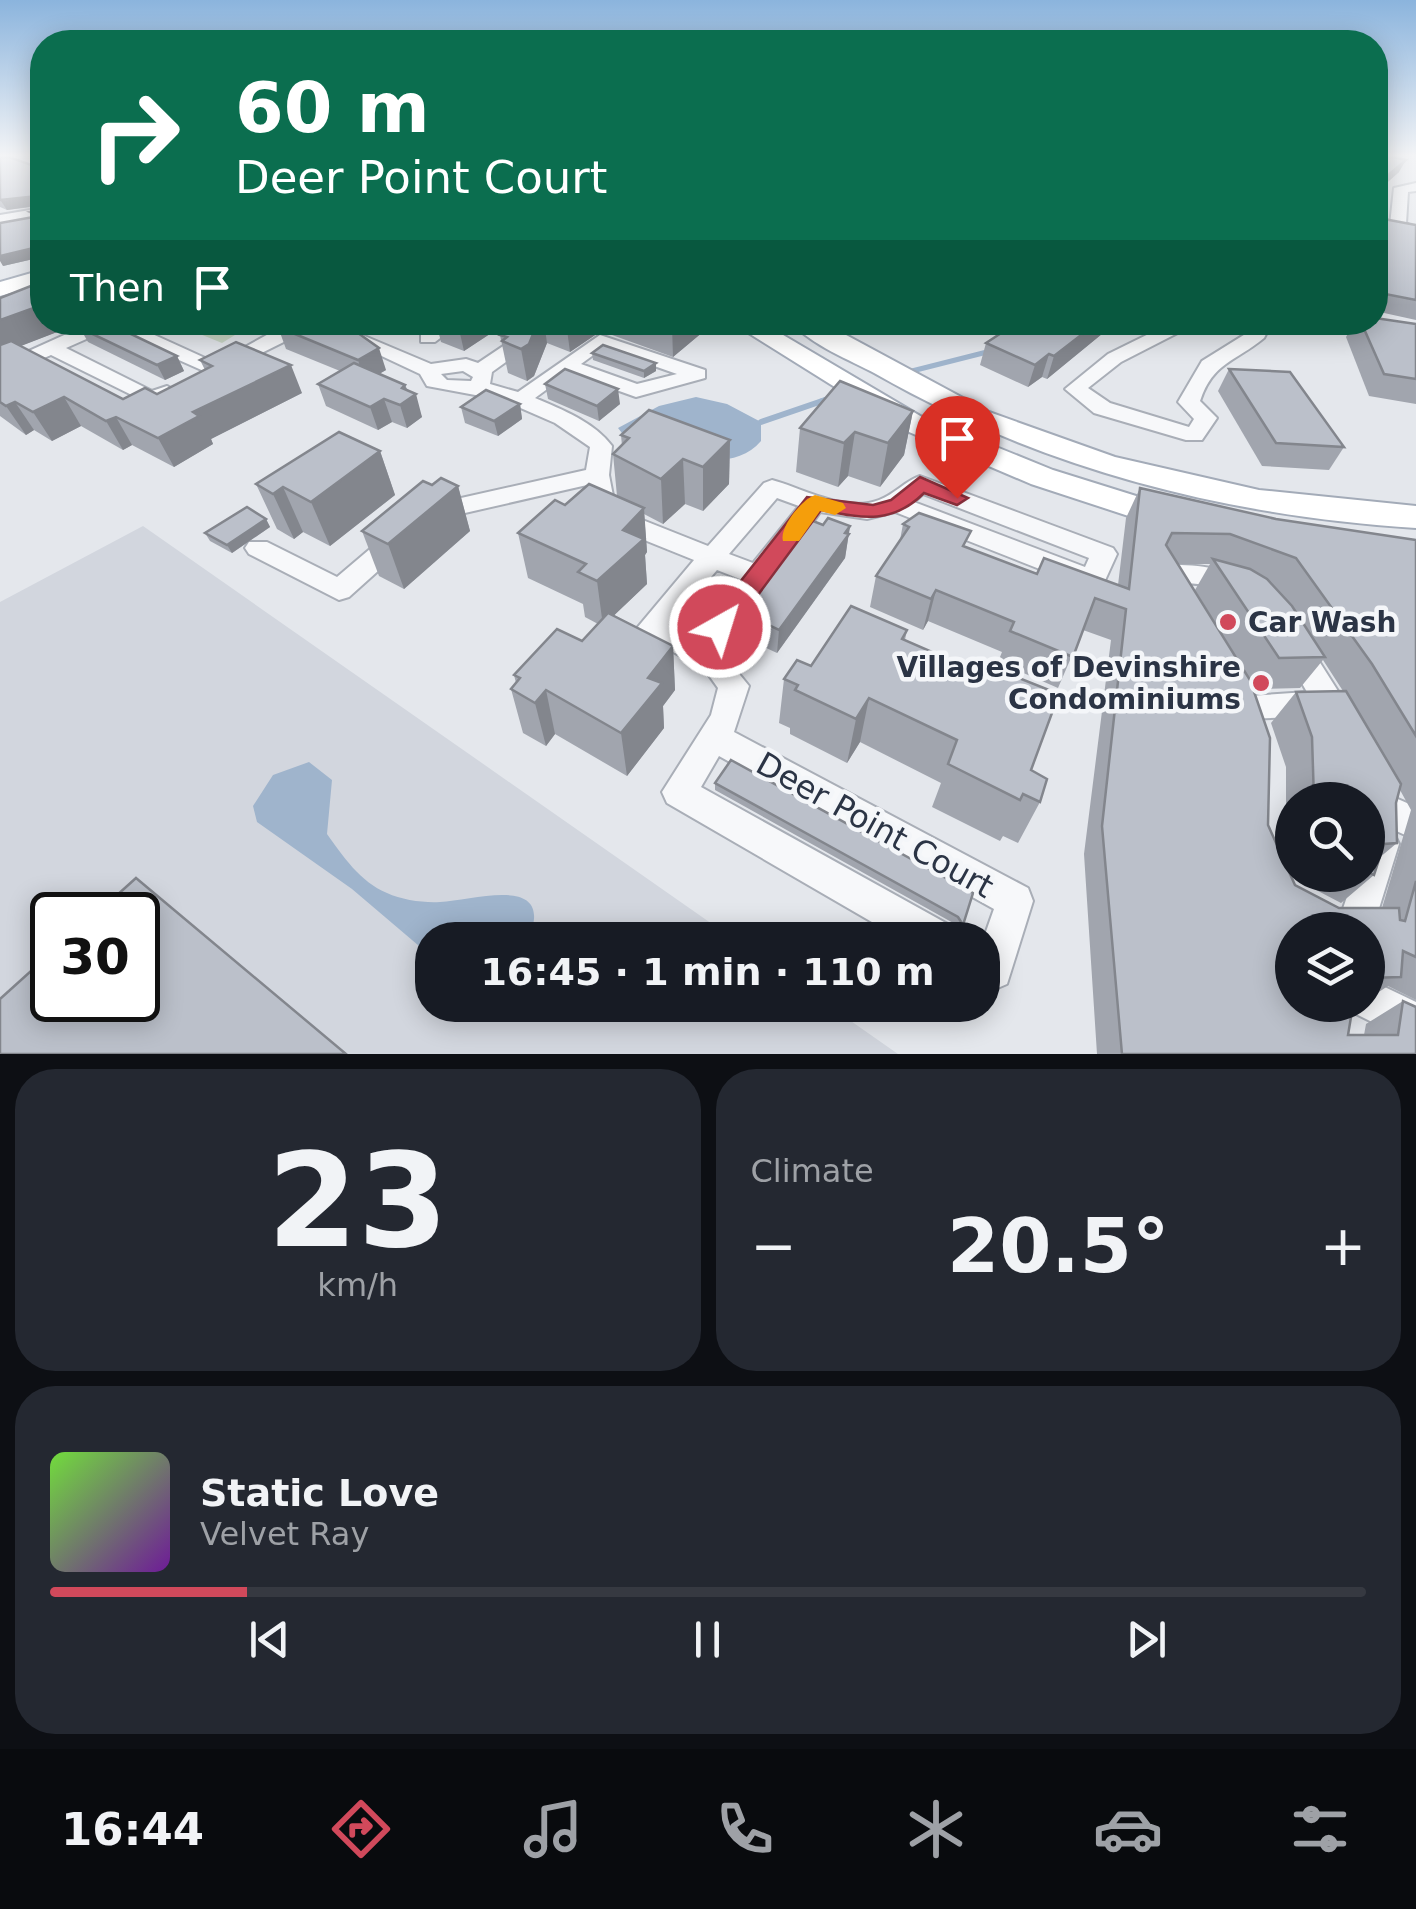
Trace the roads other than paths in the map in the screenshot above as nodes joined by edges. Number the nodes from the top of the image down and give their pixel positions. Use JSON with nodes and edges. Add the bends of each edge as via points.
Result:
{"nodes":[{"id":1,"x":1400,"y":206,"type":"edge"},
{"id":2,"x":30,"y":215,"type":"edge"},
{"id":3,"x":0,"y":220,"type":"edge"},
{"id":4,"x":1416,"y":234,"type":"edge"},
{"id":5,"x":30,"y":280,"type":"edge"},
{"id":6,"x":0,"y":289,"type":"edge"},
{"id":7,"x":30,"y":295,"type":"edge"},
{"id":8,"x":0,"y":304,"type":"edge"},
{"id":9,"x":80,"y":335,"type":"edge"},
{"id":10,"x":138,"y":335,"type":"edge"},
{"id":11,"x":281,"y":335,"type":"edge"},
{"id":12,"x":346,"y":335,"type":"edge"},
{"id":13,"x":516,"y":335,"type":"edge"},
{"id":14,"x":533,"y":335,"type":"edge"},
{"id":15,"x":765,"y":335,"type":"edge"},
{"id":16,"x":827,"y":335,"type":"edge"},
{"id":17,"x":1158,"y":335,"type":"edge"},
{"id":18,"x":1255,"y":335,"type":"edge"},
{"id":19,"x":51,"y":348,"type":"junction"},
{"id":20,"x":566,"y":366,"type":"junction"},
{"id":21,"x":0,"y":370,"type":"edge"},
{"id":22,"x":215,"y":370,"type":"junction"},
{"id":23,"x":475,"y":374,"type":"junction"},
{"id":24,"x":517,"y":402,"type":"junction"},
{"id":25,"x":1004,"y":429,"type":"junction"},
{"id":26,"x":984,"y":455,"type":"junction"},
{"id":27,"x":596,"y":476,"type":"junction"},
{"id":28,"x":815,"y":502,"type":"junction"},
{"id":29,"x":899,"y":505,"type":"junction"},
{"id":30,"x":1416,"y":517,"type":"edge"},
{"id":31,"x":1197,"y":524,"type":"edge"},
{"id":32,"x":258,"y":548,"type":"dead end"},
{"id":33,"x":712,"y":557,"type":"junction"},
{"id":34,"x":761,"y":577,"type":"junction"},
{"id":35,"x":1191,"y":616,"type":"edge"},
{"id":36,"x":699,"y":652,"type":"junction"},
{"id":37,"x":1227,"y":675,"type":"edge"},
{"id":38,"x":1331,"y":705,"type":"junction"},
{"id":39,"x":713,"y":738,"type":"junction"},
{"id":40,"x":1357,"y":751,"type":"edge"},
{"id":41,"x":1385,"y":795,"type":"edge"},
{"id":42,"x":1404,"y":818,"type":"edge"},
{"id":43,"x":1352,"y":912,"type":"edge"},
{"id":44,"x":908,"y":922,"type":"edge"},
{"id":45,"x":1000,"y":947,"type":"edge"},
{"id":46,"x":1385,"y":1007,"type":"edge"},
{"id":47,"x":1416,"y":1024,"type":"edge"}],
"edges":[{"from":1,"to":4,"type":"street","via":[[1398,225]]},
{"from":2,"to":3,"type":"street"},
{"from":5,"to":6,"type":"main road"},
{"from":7,"to":8,"type":"main road"},
{"from":9,"to":19,"type":"street"},
{"from":10,"to":22,"type":"street"},
{"from":11,"to":22,"type":"street"},
{"from":12,"to":23,"type":"street","via":[[430,370],[434,382],[448,389]]},
{"from":13,"to":23,"type":"street"},
{"from":14,"to":23,"type":"street"},
{"from":15,"to":26,"type":"main road","via":[[912,423]]},
{"from":16,"to":25,"type":"main road"},
{"from":17,"to":18,"type":"street","via":[[1096,368],[1075,389],[1102,408],[1194,435],[1206,418],[1190,402],[1194,385],[1210,360]]},
{"from":19,"to":21,"type":"street"},
{"from":19,"to":22,"type":"street","via":[[152,400]]},
{"from":20,"to":20,"type":"street","via":[[600,342],[698,374],[636,391]]},
{"from":20,"to":24,"type":"street"},
{"from":23,"to":24,"type":"street"},
{"from":24,"to":27,"type":"street","via":[[588,430],[601,446]]},
{"from":25,"to":26,"type":"main road"},
{"from":25,"to":30,"type":"main road","via":[[1186,485],[1288,505]]},
{"from":26,"to":31,"type":"main road","via":[[1102,499]]},
{"from":27,"to":32,"type":"street","via":[[436,508],[339,590]]},
{"from":27,"to":33,"type":"street","via":[[603,505],[626,523]]},
{"from":28,"to":29,"type":"street","via":[[873,512]]},
{"from":28,"to":33,"type":"street","via":[[772,488]]},
{"from":28,"to":34,"type":"street"},
{"from":29,"to":29,"type":"street","via":[[1093,580],[1104,554],[920,484]]},
{"from":33,"to":34,"type":"street"},
{"from":33,"to":36,"type":"street","via":[[650,628]]},
{"from":34,"to":36,"type":"street"},
{"from":35,"to":38,"type":"street","via":[[1166,574],[1212,578],[1270,610]]},
{"from":36,"to":39,"type":"street","via":[[734,686]]},
{"from":37,"to":38,"type":"street","via":[[1251,721]]},
{"from":38,"to":40,"type":"street"},
{"from":39,"to":44,"type":"street","via":[[678,792]]},
{"from":39,"to":45,"type":"street","name":"Deer Point Court","via":[[1014,901]]},
{"from":41,"to":42,"type":"street"},
{"from":42,"to":43,"type":"street"},
{"from":46,"to":47,"type":"street"}]}
